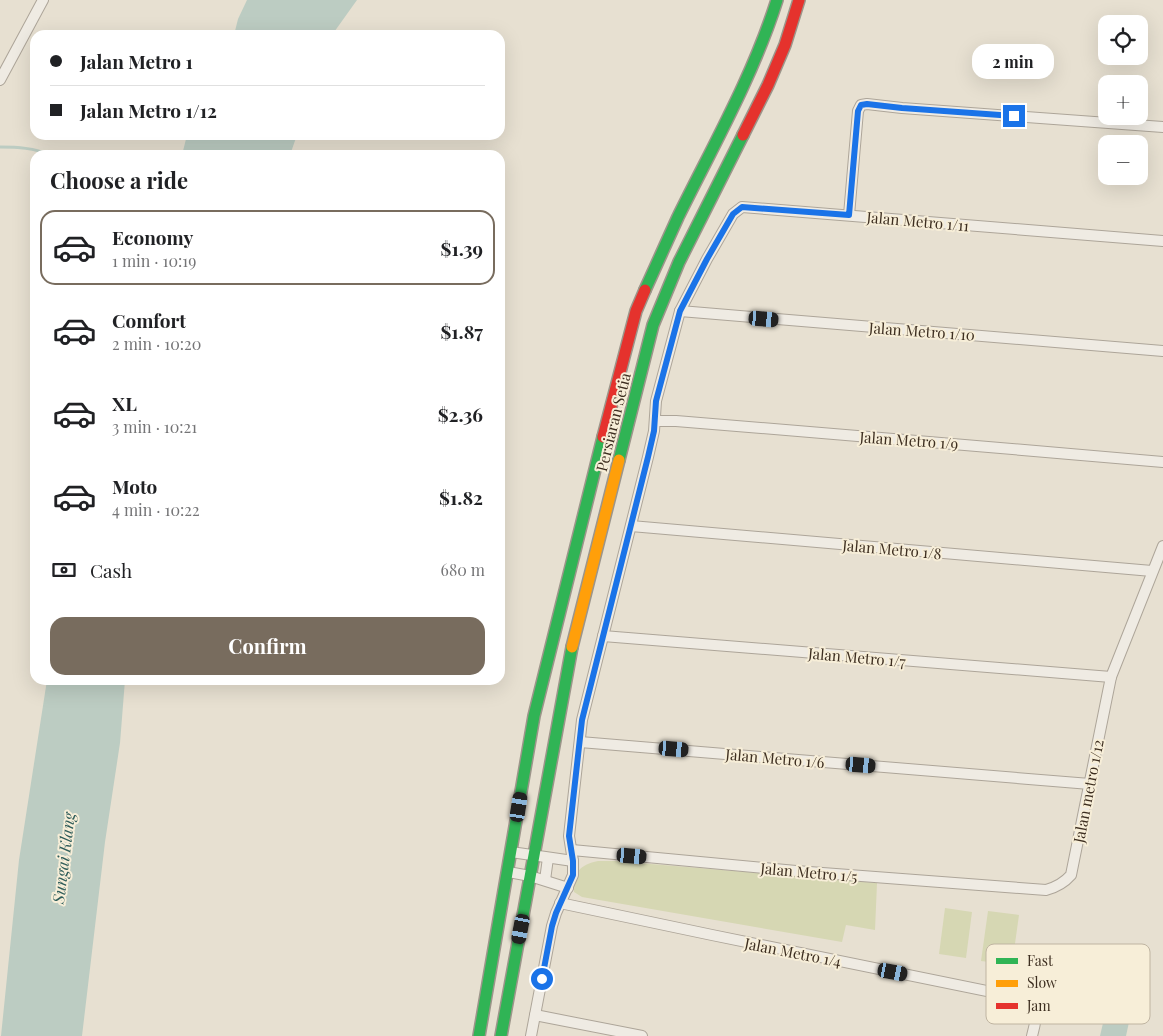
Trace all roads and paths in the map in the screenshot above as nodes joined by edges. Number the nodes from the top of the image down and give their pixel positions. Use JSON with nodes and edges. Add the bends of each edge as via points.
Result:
{"nodes":[{"id":1,"x":42,"y":0,"type":"edge"},
{"id":2,"x":777,"y":0,"type":"edge"},
{"id":3,"x":799,"y":0,"type":"edge"},
{"id":4,"x":0,"y":80,"type":"edge"},
{"id":5,"x":1163,"y":127,"type":"edge"},
{"id":6,"x":849,"y":215,"type":"junction"},
{"id":7,"x":1163,"y":241,"type":"edge"},
{"id":8,"x":680,"y":311,"type":"junction"},
{"id":9,"x":1163,"y":351,"type":"edge"},
{"id":10,"x":655,"y":421,"type":"junction"},
{"id":11,"x":1163,"y":462,"type":"edge"},
{"id":12,"x":631,"y":526,"type":"junction"},
{"id":13,"x":1163,"y":546,"type":"edge"},
{"id":14,"x":1152,"y":571,"type":"junction"},
{"id":15,"x":603,"y":636,"type":"junction"},
{"id":16,"x":1111,"y":677,"type":"junction"},
{"id":17,"x":580,"y":742,"type":"junction"},
{"id":18,"x":1090,"y":784,"type":"junction"},
{"id":19,"x":572,"y":850,"type":"junction"},
{"id":20,"x":511,"y":852,"type":"junction"},
{"id":21,"x":534,"y":856,"type":"junction"},
{"id":22,"x":548,"y":858,"type":"junction"},
{"id":23,"x":573,"y":861,"type":"junction"},
{"id":24,"x":508,"y":872,"type":"junction"},
{"id":25,"x":530,"y":876,"type":"junction"},
{"id":26,"x":545,"y":880,"type":"junction"},
{"id":27,"x":568,"y":888,"type":"junction"},
{"id":28,"x":1046,"y":890,"type":"joint"},
{"id":29,"x":560,"y":903,"type":"junction"},
{"id":30,"x":986,"y":991,"type":"edge"},
{"id":31,"x":535,"y":1015,"type":"junction"},
{"id":32,"x":479,"y":1036,"type":"edge"},
{"id":33,"x":501,"y":1036,"type":"edge"},
{"id":34,"x":531,"y":1036,"type":"edge"},
{"id":35,"x":642,"y":1036,"type":"edge"}],
"edges":[{"from":1,"to":4,"type":"street"},
{"from":2,"to":20,"type":"street","name":"Persiaran Setia","via":[[765,38],[636,311],[534,716]]},
{"from":3,"to":21,"type":"street","name":"Persiaran Setia","via":[[768,85],[679,262],[653,325],[569,660]]},
{"from":5,"to":6,"type":"street","via":[[861,105]]},
{"from":6,"to":7,"type":"street","name":"Jalan Metro 1/11"},
{"from":6,"to":8,"type":"street","name":"Jalan Metro 1/11","via":[[742,207],[733,214]]},
{"from":8,"to":9,"type":"street","name":"Jalan Metro 1/10"},
{"from":8,"to":10,"type":"street","name":"Jalan Metro 1/11","via":[[656,401]]},
{"from":10,"to":11,"type":"street","name":"Jalan Metro 1/9"},
{"from":10,"to":12,"type":"street","name":"Jalan Metro 1/11"},
{"from":12,"to":14,"type":"street","name":"Jalan Metro 1/8"},
{"from":12,"to":15,"type":"street","name":"Jalan Metro 1/11"},
{"from":13,"to":14,"type":"street"},
{"from":14,"to":16,"type":"street"},
{"from":15,"to":16,"type":"street","name":"Jalan Metro 1/7"},
{"from":15,"to":17,"type":"street","name":"Jalan Metro 1/11","via":[[582,720]]},
{"from":16,"to":18,"type":"street","name":"Jalan metro 1/12"},
{"from":17,"to":18,"type":"street","name":"Jalan Metro 1/6"},
{"from":17,"to":19,"type":"street","name":"Jalan Metro 1/11","via":[[569,836]]},
{"from":18,"to":28,"type":"street","name":"Jalan metro 1/12","via":[[1071,875],[1055,888]]},
{"from":19,"to":23,"type":"street","name":"Jalan Metro 1/11"},
{"from":19,"to":28,"type":"street","name":"Jalan Metro 1/5","via":[[825,874]]},
{"from":20,"to":21,"type":"street"},
{"from":20,"to":24,"type":"street","name":"Persiaran Setia"},
{"from":21,"to":22,"type":"street"},
{"from":21,"to":25,"type":"street","name":"Persiaran Setia"},
{"from":22,"to":23,"type":"street"},
{"from":22,"to":26,"type":"street"},
{"from":23,"to":27,"type":"street","name":"Jalan Metro 1/11","via":[[573,875]]},
{"from":24,"to":25,"type":"street"},
{"from":24,"to":32,"type":"street","name":"Persiaran Setia"},
{"from":25,"to":26,"type":"street"},
{"from":25,"to":33,"type":"street","name":"Persiaran Setia"},
{"from":26,"to":27,"type":"street"},
{"from":27,"to":29,"type":"street"},
{"from":29,"to":30,"type":"street","name":"Jalan Metro 1/4"},
{"from":29,"to":31,"type":"street","via":[[552,926]]},
{"from":31,"to":34,"type":"street"},
{"from":31,"to":35,"type":"street"}]}
